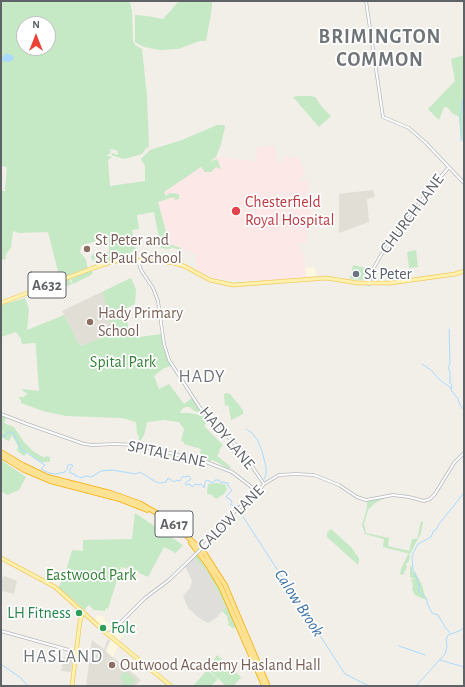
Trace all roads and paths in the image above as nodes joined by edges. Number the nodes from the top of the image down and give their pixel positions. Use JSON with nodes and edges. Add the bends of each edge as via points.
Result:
{"nodes":[{"id":1,"x":366,"y":1,"type":"edge"},
{"id":2,"x":449,"y":167,"type":"junction"},
{"id":3,"x":464,"y":183,"type":"edge"},
{"id":4,"x":140,"y":260,"type":"junction"},
{"id":5,"x":464,"y":271,"type":"edge"},
{"id":6,"x":369,"y":284,"type":"junction"},
{"id":7,"x":1,"y":303,"type":"edge"},
{"id":8,"x":1,"y":414,"type":"edge"},
{"id":9,"x":1,"y":452,"type":"edge"},
{"id":10,"x":464,"y":453,"type":"edge"},
{"id":11,"x":1,"y":456,"type":"edge"},
{"id":12,"x":264,"y":484,"type":"junction"},
{"id":13,"x":258,"y":492,"type":"junction"},
{"id":14,"x":1,"y":558,"type":"edge"},
{"id":15,"x":82,"y":612,"type":"junction"},
{"id":16,"x":1,"y":631,"type":"edge"},
{"id":17,"x":108,"y":635,"type":"junction"},
{"id":18,"x":76,"y":652,"type":"junction"},
{"id":19,"x":72,"y":686,"type":"edge"},
{"id":20,"x":171,"y":686,"type":"edge"},
{"id":21,"x":264,"y":686,"type":"edge"},
{"id":22,"x":268,"y":686,"type":"edge"}],
"edges":[{"from":1,"to":2,"type":"street","via":[[383,117],[407,126]]},
{"from":2,"to":3,"type":"street"},
{"from":2,"to":6,"type":"street","name":"CHURCH LANE","via":[[429,189],[381,255],[372,271]]},
{"from":4,"to":6,"type":"main road","number":"A632","via":[[179,264],[210,280],[226,284],[326,278]]},
{"from":4,"to":7,"type":"main road","number":"A632","via":[[108,263]]},
{"from":4,"to":12,"type":"street","name":"HADY LANE","via":[[141,270],[158,301],[169,360],[200,408],[241,450]]},
{"from":5,"to":6,"type":"main road","number":"A632","via":[[416,280]]},
{"from":8,"to":13,"type":"street","name":"SPITAL LANE","via":[[84,444],[137,445],[206,462],[232,472]]},
{"from":9,"to":22,"type":"highway","number":"A617","via":[[23,466],[48,477],[139,503],[182,531],[205,554],[225,585]]},
{"from":10,"to":12,"type":"street","name":"CALOW LANE","via":[[458,457],[435,494],[424,501],[393,495],[372,500],[360,499],[340,485],[309,475],[279,475]]},
{"from":11,"to":21,"type":"highway","number":"A617","via":[[24,470],[50,481],[137,505],[170,524],[191,542],[221,587]]},
{"from":12,"to":13,"type":"street","name":"CALOW LANE"},
{"from":13,"to":17,"type":"street","name":"CALOW LANE","bridge":true,"via":[[230,515],[194,556],[145,598]]},
{"from":14,"to":15,"type":"main road","via":[[54,586]]},
{"from":15,"to":17,"type":"main road"},
{"from":15,"to":18,"type":"main road"},
{"from":16,"to":18,"type":"street"},
{"from":17,"to":20,"type":"main road"},
{"from":18,"to":19,"type":"main road"}]}
